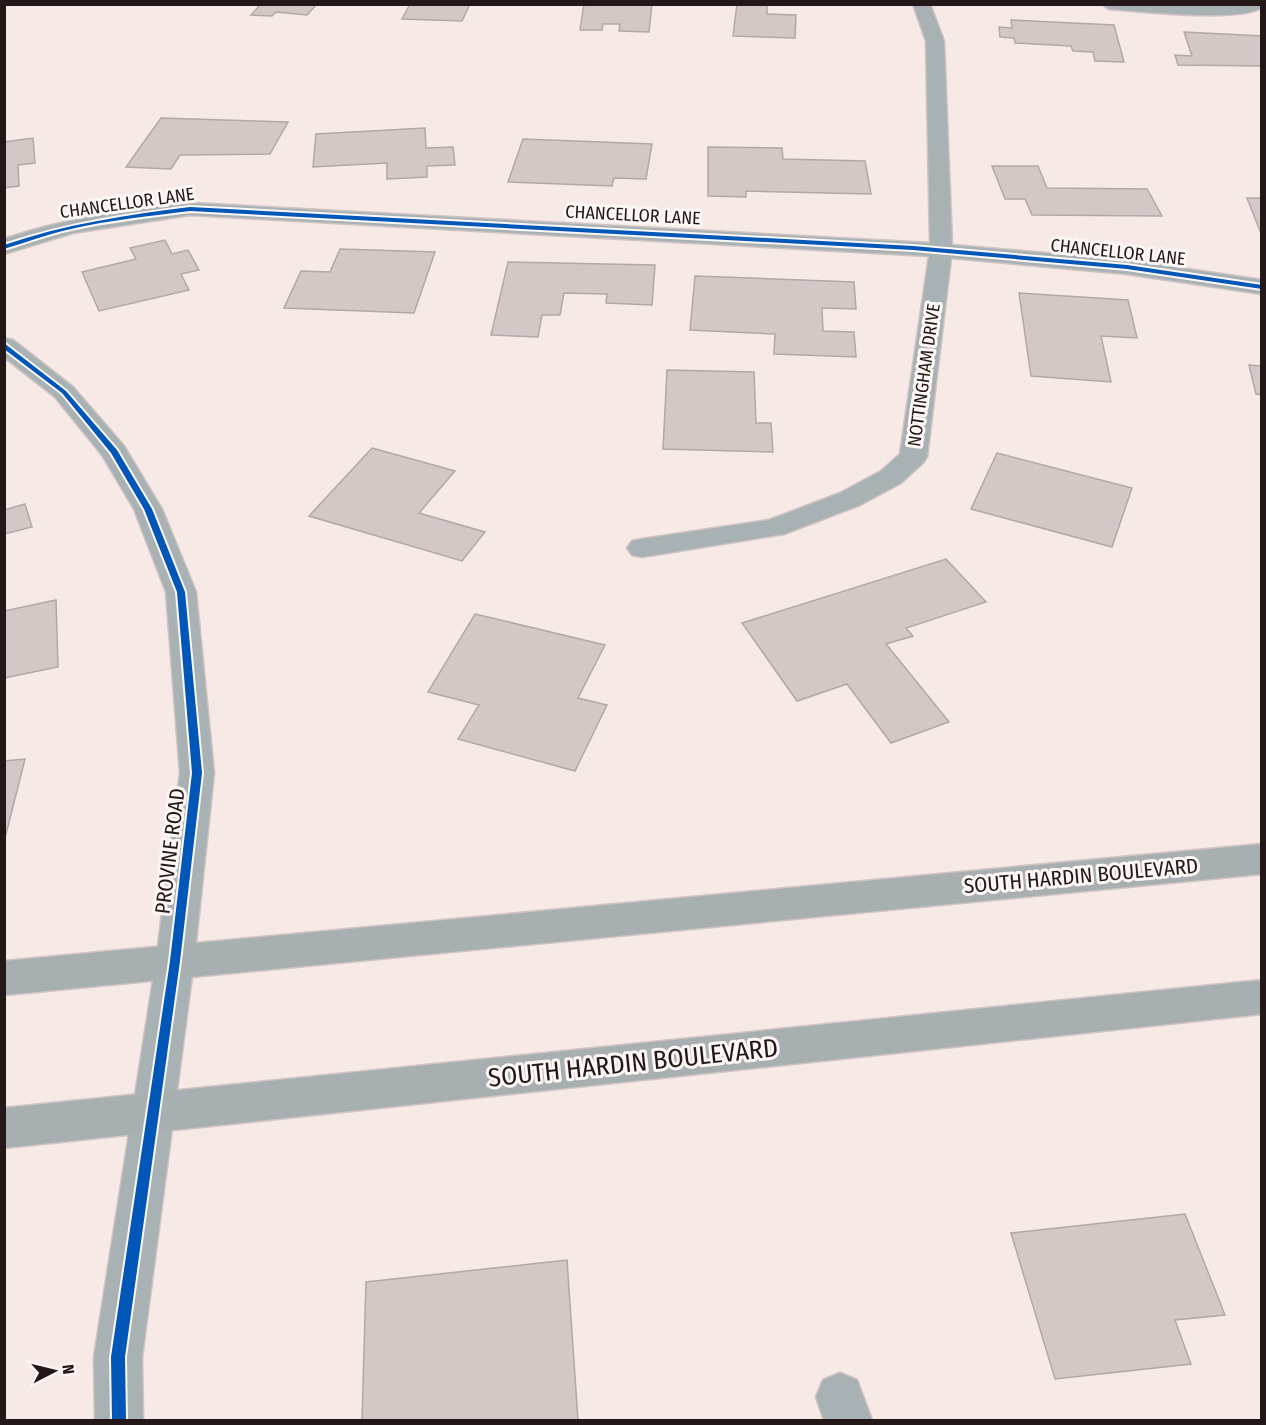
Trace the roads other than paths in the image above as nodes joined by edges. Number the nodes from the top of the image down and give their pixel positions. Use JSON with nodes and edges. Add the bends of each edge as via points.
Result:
{"nodes":[{"id":1,"x":921,"y":4,"type":"edge"},
{"id":2,"x":1109,"y":4,"type":"edge"},
{"id":3,"x":1256,"y":4,"type":"edge"},
{"id":4,"x":4,"y":247,"type":"edge"},
{"id":5,"x":941,"y":252,"type":"junction"},
{"id":6,"x":1262,"y":287,"type":"edge"},
{"id":7,"x":4,"y":345,"type":"edge"},
{"id":8,"x":642,"y":549,"type":"dead end"},
{"id":9,"x":1262,"y":859,"type":"edge"},
{"id":10,"x":176,"y":961,"type":"junction"},
{"id":11,"x":4,"y":978,"type":"edge"},
{"id":12,"x":1262,"y":997,"type":"edge"},
{"id":13,"x":154,"y":1113,"type":"junction"},
{"id":14,"x":4,"y":1128,"type":"edge"},
{"id":15,"x":119,"y":1420,"type":"edge"}],
"edges":[{"from":1,"to":5,"type":"street","name":"NOTTINGHAM DRIVE","via":[[934,41]]},
{"from":2,"to":3,"type":"street","via":[[1206,10],[1250,8]]},
{"from":4,"to":5,"type":"street","name":"CHANCELLOR LANE","via":[[44,232],[107,219],[190,209]]},
{"from":5,"to":6,"type":"street","name":"CHANCELLOR LANE","via":[[1127,267]]},
{"from":5,"to":8,"type":"street","name":"NOTTINGHAM DRIVE","via":[[914,457],[891,477],[850,499],[774,528]]},
{"from":7,"to":10,"type":"street","name":"PROVINE ROAD","via":[[64,392],[114,452],[148,509],[181,592],[197,773]]},
{"from":9,"to":10,"type":"main road","name":"SOUTH HARDIN BOULEVARD"},
{"from":10,"to":11,"type":"main road","name":"SOUTH HARDIN BOULEVARD"},
{"from":10,"to":13,"type":"street","name":"PROVINE ROAD"},
{"from":12,"to":13,"type":"main road","name":"SOUTH HARDIN BOULEVARD"},
{"from":13,"to":14,"type":"main road","name":"SOUTH HARDIN BOULEVARD"},
{"from":13,"to":15,"type":"street","name":"PROVINE ROAD","via":[[118,1357]]}]}
